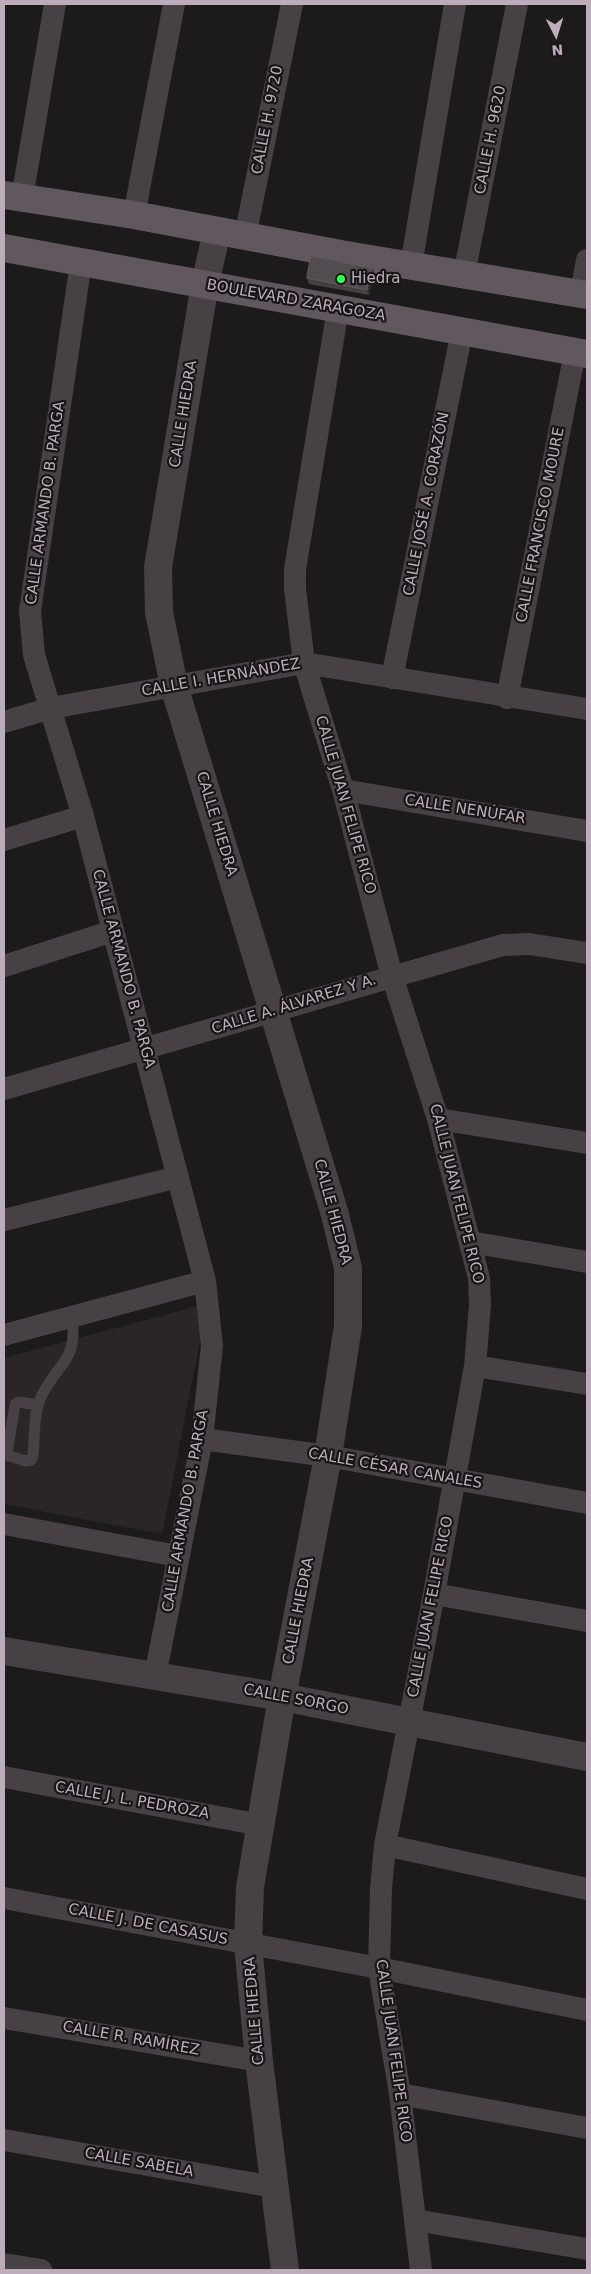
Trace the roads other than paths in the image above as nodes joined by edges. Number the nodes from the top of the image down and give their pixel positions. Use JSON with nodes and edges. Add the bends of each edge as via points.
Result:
{"nodes":[{"id":1,"x":55,"y":4,"type":"edge"},
{"id":2,"x":174,"y":4,"type":"edge"},
{"id":3,"x":292,"y":4,"type":"edge"},
{"id":4,"x":455,"y":4,"type":"edge"},
{"id":5,"x":517,"y":4,"type":"edge"},
{"id":6,"x":13,"y":196,"type":"edge"},
{"id":7,"x":134,"y":215,"type":"junction"},
{"id":8,"x":217,"y":231,"type":"junction"},
{"id":9,"x":245,"y":237,"type":"junction"},
{"id":10,"x":4,"y":248,"type":"edge"},
{"id":11,"x":587,"y":260,"type":"edge"},
{"id":12,"x":81,"y":262,"type":"junction"},
{"id":13,"x":411,"y":266,"type":"junction"},
{"id":14,"x":464,"y":275,"type":"junction"},
{"id":15,"x":205,"y":284,"type":"junction"},
{"id":16,"x":584,"y":294,"type":"edge"},
{"id":17,"x":338,"y":308,"type":"junction"},
{"id":18,"x":462,"y":331,"type":"junction"},
{"id":19,"x":581,"y":353,"type":"edge"},
{"id":20,"x":304,"y":663,"type":"junction"},
{"id":21,"x":392,"y":678,"type":"junction"},
{"id":22,"x":174,"y":686,"type":"junction"},
{"id":23,"x":507,"y":698,"type":"junction"},
{"id":24,"x":51,"y":708,"type":"junction"},
{"id":25,"x":587,"y":709,"type":"edge"},
{"id":26,"x":4,"y":722,"type":"edge"},
{"id":27,"x":342,"y":790,"type":"junction"},
{"id":28,"x":83,"y":816,"type":"junction"},
{"id":29,"x":587,"y":831,"type":"edge"},
{"id":30,"x":4,"y":840,"type":"edge"},
{"id":31,"x":113,"y":931,"type":"junction"},
{"id":32,"x":587,"y":953,"type":"edge"},
{"id":33,"x":4,"y":966,"type":"edge"},
{"id":34,"x":392,"y":976,"type":"junction"},
{"id":35,"x":273,"y":1012,"type":"junction"},
{"id":36,"x":144,"y":1050,"type":"junction"},
{"id":37,"x":4,"y":1089,"type":"edge"},
{"id":38,"x":438,"y":1119,"type":"junction"},
{"id":39,"x":587,"y":1143,"type":"edge"},
{"id":40,"x":178,"y":1177,"type":"junction"},
{"id":41,"x":4,"y":1220,"type":"edge"},
{"id":42,"x":470,"y":1242,"type":"junction"},
{"id":43,"x":587,"y":1262,"type":"edge"},
{"id":44,"x":205,"y":1281,"type":"junction"},
{"id":45,"x":72,"y":1316,"type":"junction"},
{"id":46,"x":4,"y":1335,"type":"edge"},
{"id":47,"x":476,"y":1366,"type":"junction"},
{"id":48,"x":587,"y":1384,"type":"edge"},
{"id":49,"x":38,"y":1406,"type":"junction"},
{"id":50,"x":202,"y":1439,"type":"junction"},
{"id":51,"x":328,"y":1456,"type":"junction"},
{"id":52,"x":455,"y":1479,"type":"junction"},
{"id":53,"x":587,"y":1503,"type":"edge"},
{"id":54,"x":4,"y":1524,"type":"edge"},
{"id":55,"x":178,"y":1556,"type":"junction"},
{"id":56,"x":434,"y":1594,"type":"junction"},
{"id":57,"x":587,"y":1621,"type":"edge"},
{"id":58,"x":4,"y":1652,"type":"edge"},
{"id":59,"x":155,"y":1676,"type":"junction"},
{"id":60,"x":282,"y":1697,"type":"junction"},
{"id":61,"x":408,"y":1722,"type":"junction"},
{"id":62,"x":587,"y":1757,"type":"edge"},
{"id":63,"x":4,"y":1777,"type":"edge"},
{"id":64,"x":261,"y":1824,"type":"junction"},
{"id":65,"x":385,"y":1845,"type":"junction"},
{"id":66,"x":587,"y":1889,"type":"edge"},
{"id":67,"x":4,"y":1898,"type":"edge"},
{"id":68,"x":248,"y":1944,"type":"junction"},
{"id":69,"x":379,"y":1968,"type":"junction"},
{"id":70,"x":587,"y":2010,"type":"edge"},
{"id":71,"x":4,"y":2018,"type":"edge"},
{"id":72,"x":259,"y":2061,"type":"junction"},
{"id":73,"x":400,"y":2094,"type":"junction"},
{"id":74,"x":587,"y":2128,"type":"edge"},
{"id":75,"x":4,"y":2140,"type":"edge"},
{"id":76,"x":274,"y":2187,"type":"junction"},
{"id":77,"x":415,"y":2220,"type":"junction"},
{"id":78,"x":587,"y":2249,"type":"edge"},
{"id":79,"x":4,"y":2264,"type":"edge"},
{"id":80,"x":41,"y":2270,"type":"edge"},
{"id":81,"x":285,"y":2270,"type":"edge"},
{"id":82,"x":421,"y":2270,"type":"edge"}],
"edges":[{"from":1,"to":6,"type":"street"},
{"from":2,"to":7,"type":"street"},
{"from":3,"to":9,"type":"street","name":"CALLE H. 9720"},
{"from":4,"to":13,"type":"street"},
{"from":5,"to":14,"type":"street","name":"CALLE H. 9620"},
{"from":6,"to":7,"type":"main road"},
{"from":7,"to":8,"type":"main road"},
{"from":8,"to":9,"type":"main road"},
{"from":8,"to":15,"type":"street","name":"CALLE HIEDRA"},
{"from":9,"to":13,"type":"main road"},
{"from":10,"to":12,"type":"main road","name":"BOULEVARD ZARAGOZA"},
{"from":11,"to":16,"type":"street"},
{"from":12,"to":15,"type":"main road","name":"BOULEVARD ZARAGOZA"},
{"from":12,"to":24,"type":"street","name":"CALLE ARMANDO B. PARGA","via":[[30,611],[34,655]]},
{"from":13,"to":14,"type":"main road"},
{"from":14,"to":16,"type":"main road"},
{"from":15,"to":17,"type":"main road","name":"BOULEVARD ZARAGOZA"},
{"from":15,"to":22,"type":"street","name":"CALLE HIEDRA","via":[[158,568],[158,612]]},
{"from":17,"to":18,"type":"main road","name":"BOULEVARD ZARAGOZA"},
{"from":17,"to":20,"type":"street","name":"CALLE JUAN FELIPE RICO","via":[[295,570]]},
{"from":18,"to":19,"type":"main road","name":"BOULEVARD ZARAGOZA"},
{"from":18,"to":21,"type":"street","name":"CALLE JOSÉ A. CORAZÓN"},
{"from":19,"to":23,"type":"street","name":"CALLE FRANCISCO MOURE"},
{"from":20,"to":21,"type":"street","name":"CALLE I. HERNÁNDEZ"},
{"from":20,"to":22,"type":"street","name":"CALLE I. HERNÁNDEZ"},
{"from":20,"to":27,"type":"street","name":"CALLE JUAN FELIPE RICO"},
{"from":21,"to":23,"type":"street","name":"CALLE I. HERNÁNDEZ"},
{"from":22,"to":24,"type":"street","name":"CALLE I. HERNÁNDEZ"},
{"from":22,"to":35,"type":"street","name":"CALLE HIEDRA"},
{"from":23,"to":25,"type":"street","name":"CALLE I. HERNÁNDEZ"},
{"from":24,"to":26,"type":"street","name":"CALLE I. HERNÁNDEZ"},
{"from":24,"to":28,"type":"street","name":"CALLE ARMANDO B. PARGA"},
{"from":27,"to":29,"type":"street","name":"CALLE NENÚFAR"},
{"from":27,"to":34,"type":"street","name":"CALLE JUAN FELIPE RICO"},
{"from":28,"to":30,"type":"street"},
{"from":28,"to":31,"type":"street","name":"CALLE ARMANDO B. PARGA"},
{"from":31,"to":33,"type":"street"},
{"from":31,"to":36,"type":"street","name":"CALLE ARMANDO B. PARGA"},
{"from":32,"to":34,"type":"street","name":"CALLE A. ÁLVAREZ Y A.","via":[[529,944],[503,945]]},
{"from":34,"to":35,"type":"street","name":"CALLE A. ÁLVAREZ Y A."},
{"from":34,"to":38,"type":"street","name":"CALLE JUAN FELIPE RICO"},
{"from":35,"to":36,"type":"street","name":"CALLE A. ÁLVAREZ Y A."},
{"from":35,"to":51,"type":"street","name":"CALLE HIEDRA","via":[[334,1211],[348,1268],[348,1326]]},
{"from":36,"to":37,"type":"street","name":"CALLE A. ÁLVAREZ Y A."},
{"from":36,"to":40,"type":"street","name":"CALLE ARMANDO B. PARGA"},
{"from":38,"to":39,"type":"street"},
{"from":38,"to":42,"type":"street","name":"CALLE JUAN FELIPE RICO"},
{"from":40,"to":41,"type":"street"},
{"from":40,"to":44,"type":"street","name":"CALLE ARMANDO B. PARGA"},
{"from":42,"to":43,"type":"street"},
{"from":42,"to":47,"type":"street","name":"CALLE JUAN FELIPE RICO","via":[[479,1278]]},
{"from":44,"to":45,"type":"street"},
{"from":44,"to":50,"type":"street","name":"CALLE ARMANDO B. PARGA","via":[[212,1346]]},
{"from":45,"to":46,"type":"street"},
{"from":45,"to":49,"type":"lane","via":[[74,1332],[70,1354],[42,1394]]},
{"from":47,"to":48,"type":"street"},
{"from":47,"to":52,"type":"street","name":"CALLE JUAN FELIPE RICO"},
{"from":49,"to":49,"type":"lane","via":[[15,1404],[9,1456],[31,1460]]},
{"from":50,"to":51,"type":"street","name":"CALLE CÉSAR CANALES"},
{"from":50,"to":55,"type":"street","name":"CALLE ARMANDO B. PARGA"},
{"from":51,"to":52,"type":"street","name":"CALLE CÉSAR CANALES"},
{"from":51,"to":60,"type":"street","name":"CALLE HIEDRA"},
{"from":52,"to":53,"type":"street","name":"CALLE CÉSAR CANALES"},
{"from":52,"to":56,"type":"street","name":"CALLE JUAN FELIPE RICO"},
{"from":54,"to":55,"type":"street"},
{"from":55,"to":59,"type":"street","name":"CALLE ARMANDO B. PARGA"},
{"from":56,"to":57,"type":"street"},
{"from":56,"to":61,"type":"street","name":"CALLE JUAN FELIPE RICO"},
{"from":58,"to":59,"type":"street","name":"CALLE SORGO"},
{"from":59,"to":60,"type":"street","name":"CALLE SORGO"},
{"from":60,"to":61,"type":"street","name":"CALLE SORGO"},
{"from":60,"to":64,"type":"street","name":"CALLE HIEDRA"},
{"from":61,"to":62,"type":"street","name":"CALLE SORGO"},
{"from":61,"to":65,"type":"street","name":"CALLE JUAN FELIPE RICO"},
{"from":63,"to":64,"type":"street","name":"CALLE J. L. PEDROZA"},
{"from":64,"to":68,"type":"street","name":"CALLE HIEDRA","via":[[250,1887]]},
{"from":65,"to":66,"type":"street"},
{"from":65,"to":69,"type":"street","name":"CALLE JUAN FELIPE RICO"},
{"from":67,"to":68,"type":"street","name":"CALLE J. DE CASASUS"},
{"from":68,"to":69,"type":"street","name":"CALLE J. DE CASASUS"},
{"from":68,"to":72,"type":"street","name":"CALLE HIEDRA"},
{"from":69,"to":70,"type":"street","name":"CALLE J. DE CASASUS"},
{"from":69,"to":73,"type":"street","name":"CALLE JUAN FELIPE RICO"},
{"from":71,"to":72,"type":"street","name":"CALLE R. RAMÍREZ"},
{"from":72,"to":76,"type":"street","name":"CALLE HIEDRA"},
{"from":73,"to":74,"type":"street"},
{"from":73,"to":77,"type":"street","name":"CALLE JUAN FELIPE RICO"},
{"from":75,"to":76,"type":"street","name":"CALLE SABELA"},
{"from":76,"to":81,"type":"street","name":"CALLE HIEDRA"},
{"from":77,"to":78,"type":"street"},
{"from":77,"to":82,"type":"street","name":"CALLE JUAN FELIPE RICO"},
{"from":79,"to":80,"type":"street"}]}
